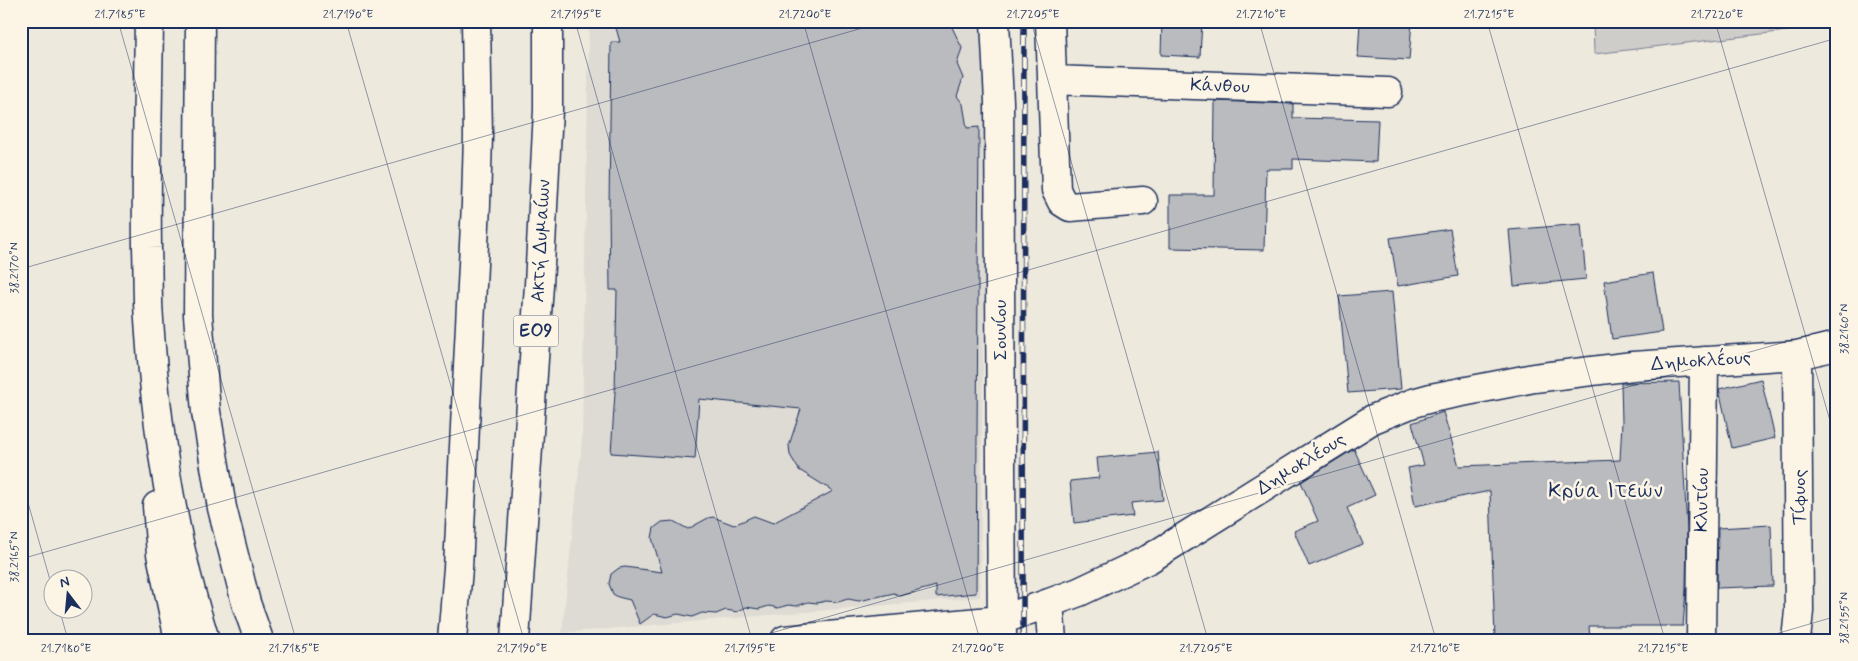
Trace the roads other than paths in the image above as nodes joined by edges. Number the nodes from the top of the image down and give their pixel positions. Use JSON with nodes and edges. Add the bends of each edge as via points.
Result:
{"nodes":[{"id":1,"x":149,"y":21,"type":"edge"},
{"id":2,"x":200,"y":21,"type":"edge"},
{"id":3,"x":476,"y":21,"type":"edge"},
{"id":4,"x":548,"y":21,"type":"edge"},
{"id":5,"x":995,"y":21,"type":"edge"},
{"id":6,"x":1050,"y":21,"type":"edge"},
{"id":7,"x":1052,"y":80,"type":"junction"},
{"id":8,"x":1388,"y":92,"type":"dead end"},
{"id":9,"x":1143,"y":201,"type":"dead end"},
{"id":10,"x":1837,"y":346,"type":"edge"},
{"id":11,"x":1797,"y":355,"type":"junction"},
{"id":12,"x":1704,"y":361,"type":"junction"},
{"id":13,"x":158,"y":419,"type":"junction"},
{"id":14,"x":1049,"y":603,"type":"junction"},
{"id":15,"x":1002,"y":630,"type":"edge"},
{"id":16,"x":180,"y":640,"type":"edge"},
{"id":17,"x":205,"y":640,"type":"edge"},
{"id":18,"x":259,"y":640,"type":"edge"},
{"id":19,"x":452,"y":640,"type":"edge"},
{"id":20,"x":516,"y":640,"type":"edge"},
{"id":21,"x":785,"y":640,"type":"edge"},
{"id":22,"x":1052,"y":640,"type":"edge"},
{"id":23,"x":1701,"y":640,"type":"edge"},
{"id":24,"x":1796,"y":640,"type":"edge"}],
"edges":[{"from":1,"to":13,"type":"street","via":[[148,319]]},
{"from":2,"to":18,"type":"street","via":[[198,315],[206,412],[222,508],[246,603]]},
{"from":3,"to":19,"type":"street","via":[[476,204]]},
{"from":4,"to":20,"type":"street","name":"Ακτή Δυμαίων","number":"ΕΟ9","via":[[548,110],[540,276]]},
{"from":5,"to":15,"type":"street","name":"Σουνίου","via":[[999,102]]},
{"from":6,"to":7,"type":"street"},
{"from":7,"to":8,"type":"street","name":"Κάνθου"},
{"from":7,"to":9,"type":"street","via":[[1056,190],[1062,202],[1070,207]]},
{"from":10,"to":11,"type":"street","name":"Δημοκλέους"},
{"from":11,"to":12,"type":"street","name":"Δημοκλέους"},
{"from":11,"to":24,"type":"street","name":"Τίφυος","via":[[1799,602]]},
{"from":12,"to":14,"type":"street","name":"Δημοκλέους","via":[[1534,378],[1431,398],[1391,410],[1373,418],[1150,559]]},
{"from":12,"to":23,"type":"street","name":"Κλυτίου"},
{"from":13,"to":16,"type":"street","via":[[155,487],[161,554]]},
{"from":13,"to":17,"type":"street","via":[[174,518]]},
{"from":14,"to":15,"type":"street","name":"Δημοκλέους"},
{"from":14,"to":22,"type":"street"},
{"from":15,"to":21,"type":"street","name":"Δημοκλέους"}]}
